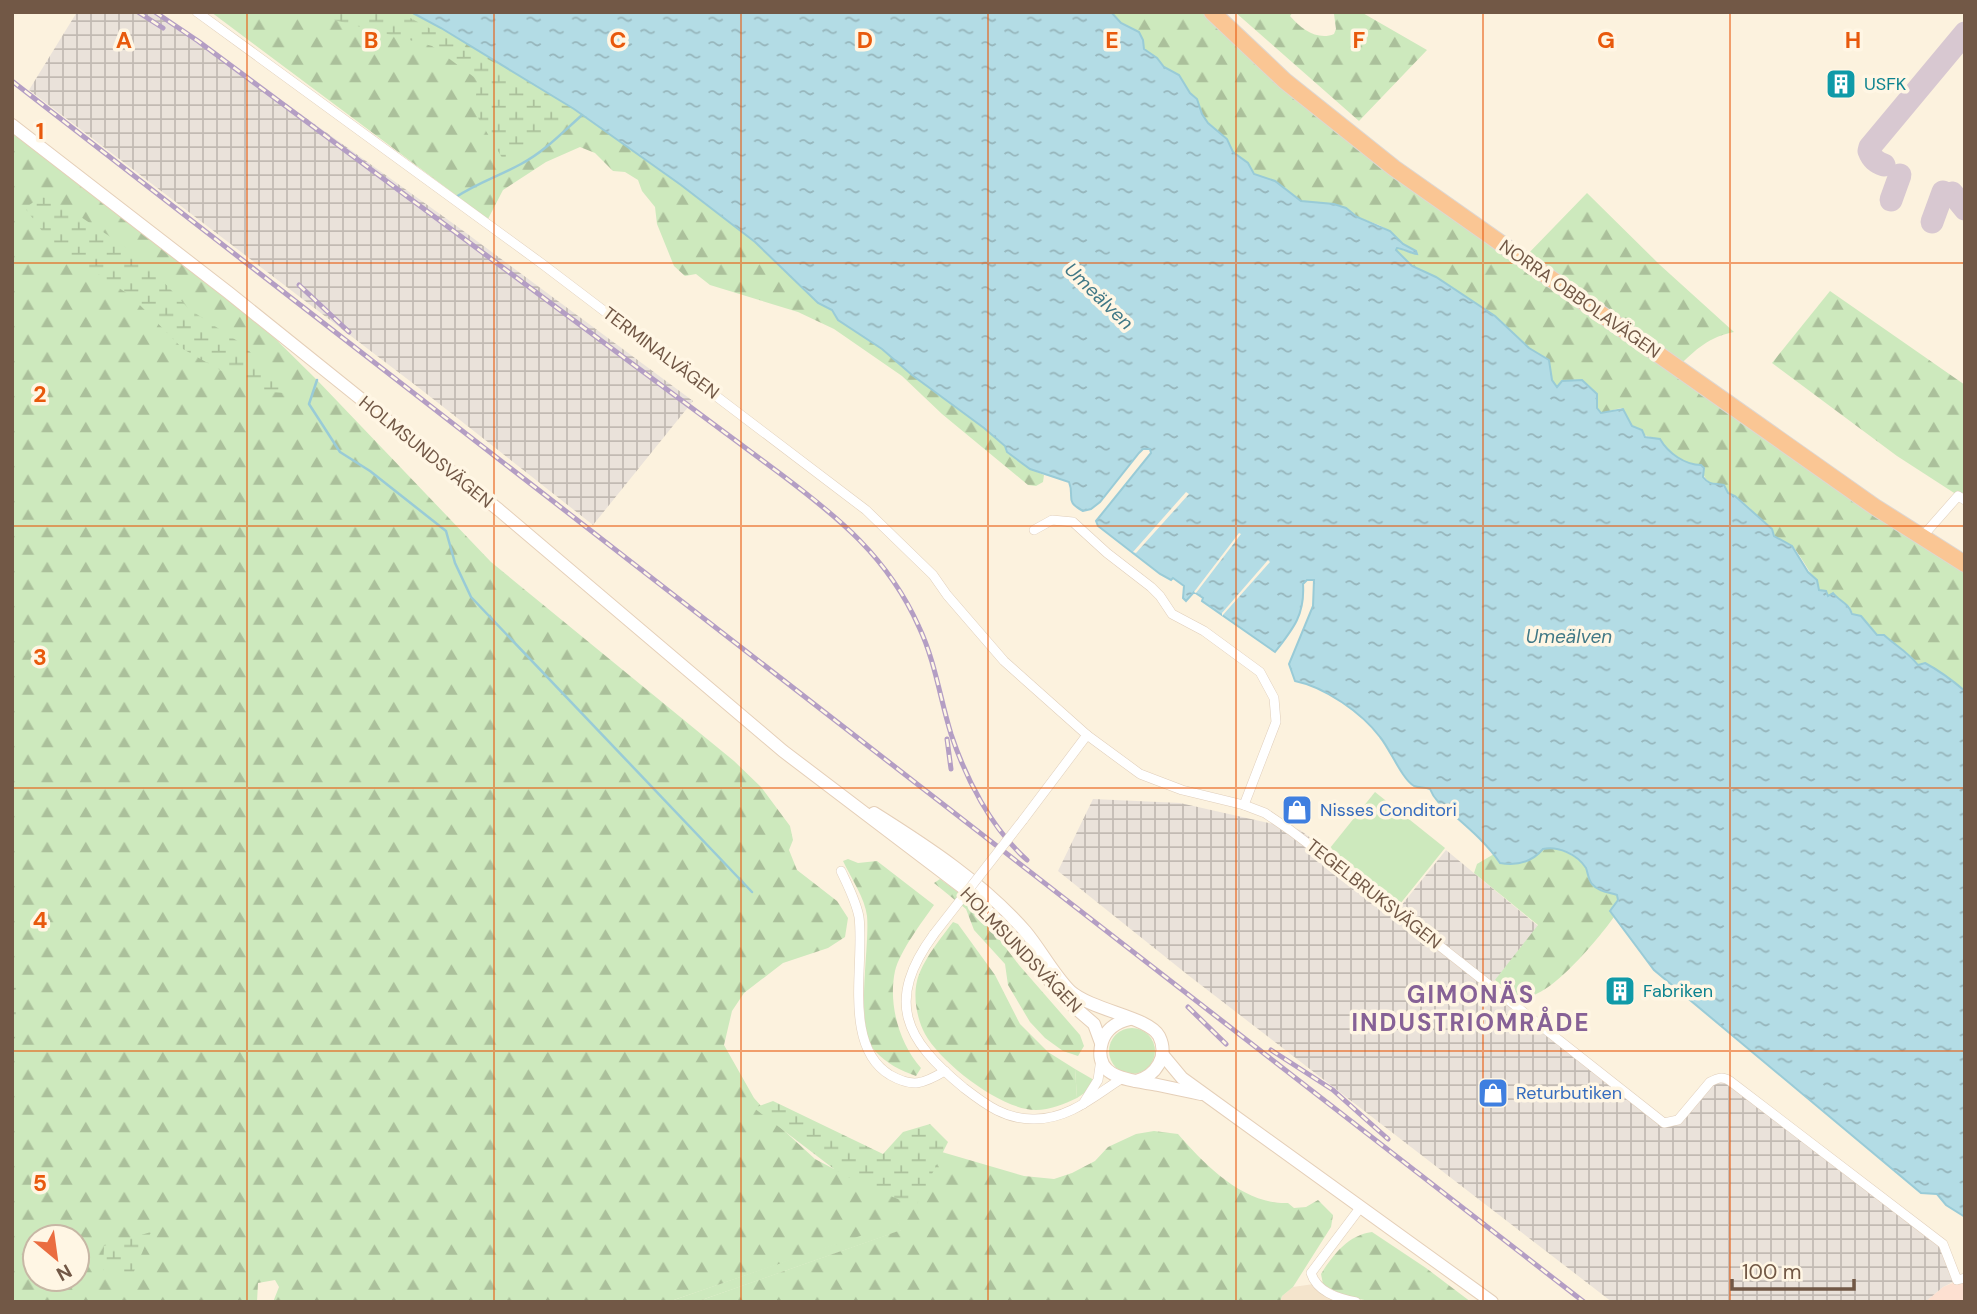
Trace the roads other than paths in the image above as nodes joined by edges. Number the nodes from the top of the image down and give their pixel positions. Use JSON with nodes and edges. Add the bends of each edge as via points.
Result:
{"nodes":[{"id":1,"x":197,"y":12,"type":"edge"},
{"id":2,"x":1212,"y":12,"type":"edge"},
{"id":3,"x":12,"y":125,"type":"edge"},
{"id":4,"x":1961,"y":498,"type":"edge"},
{"id":5,"x":1034,"y":530,"type":"dead end"},
{"id":6,"x":1922,"y":538,"type":"junction"},
{"id":7,"x":1965,"y":564,"type":"edge"},
{"id":8,"x":1087,"y":735,"type":"junction"},
{"id":9,"x":831,"y":789,"type":"junction"},
{"id":10,"x":1244,"y":805,"type":"junction"},
{"id":11,"x":841,"y":872,"type":"dead end"},
{"id":12,"x":1130,"y":1019,"type":"junction"},
{"id":13,"x":1101,"y":1043,"type":"junction"},
{"id":14,"x":1162,"y":1054,"type":"junction"},
{"id":15,"x":1101,"y":1058,"type":"junction"},
{"id":16,"x":945,"y":1071,"type":"junction"},
{"id":17,"x":1121,"y":1079,"type":"junction"},
{"id":18,"x":1136,"y":1081,"type":"junction"},
{"id":19,"x":1208,"y":1095,"type":"junction"},
{"id":20,"x":1083,"y":1104,"type":"junction"},
{"id":21,"x":1360,"y":1208,"type":"junction"},
{"id":22,"x":1965,"y":1278,"type":"edge"},
{"id":23,"x":1356,"y":1302,"type":"edge"},
{"id":24,"x":1492,"y":1302,"type":"edge"}],
"edges":[{"from":1,"to":8,"type":"street","name":"TERMINALVÄGEN","via":[[541,263],[866,510],[933,575],[1004,661]]},
{"from":2,"to":6,"type":"highway","name":"NORRA OBBOLAVÄGEN","via":[[1285,81],[1394,168]]},
{"from":3,"to":9,"type":"main road","name":"HOLMSUNDSVÄGEN","via":[[499,510]]},
{"from":4,"to":6,"type":"street"},
{"from":5,"to":10,"type":"street","via":[[1052,520],[1073,522],[1151,587],[1172,614],[1260,672],[1274,698],[1276,723]]},
{"from":6,"to":7,"type":"highway","name":"NORRA OBBOLAVÄGEN"},
{"from":8,"to":10,"type":"street","name":"TEGELBRUKSVÄGEN","via":[[1140,774]]},
{"from":8,"to":16,"type":"street","bridge":true,"via":[[934,934],[910,973],[907,1009],[917,1040]]},
{"from":9,"to":12,"type":"main road","name":"HOLMSUNDSVÄGEN","via":[[966,876],[1025,932],[1070,991]]},
{"from":9,"to":13,"type":"main road","name":"HOLMSUNDSVÄGEN","via":[[962,887],[1012,936],[1064,998],[1094,1024]]},
{"from":10,"to":22,"type":"street","name":"TEGELBRUKSVÄGEN","via":[[1265,813],[1366,887],[1664,1123],[1678,1120],[1710,1083],[1724,1077],[1937,1240],[1947,1250],[1957,1280]]},
{"from":11,"to":16,"type":"street","via":[[859,916],[860,1009],[870,1052],[885,1071],[911,1084],[921,1084]]},
{"from":12,"to":13,"type":"main road","via":[[1112,1027]]},
{"from":12,"to":14,"type":"main road","name":"HOLMSUNDSVÄGEN","via":[[1155,1030]]},
{"from":13,"to":15,"type":"main road"},
{"from":14,"to":18,"type":"main road","via":[[1152,1073]]},
{"from":14,"to":19,"type":"main road","name":"HOLMSUNDSVÄGEN","via":[[1175,1071]]},
{"from":15,"to":17,"type":"main road"},
{"from":15,"to":20,"type":"street","via":[[1097,1080]]},
{"from":16,"to":20,"type":"street","via":[[986,1105],[1010,1116],[1051,1118]]},
{"from":17,"to":18,"type":"main road","name":"HOLMSUNDSVÄGEN"},
{"from":17,"to":20,"type":"street"},
{"from":18,"to":19,"type":"main road","name":"HOLMSUNDSVÄGEN"},
{"from":19,"to":21,"type":"main road","name":"HOLMSUNDSVÄGEN"},
{"from":21,"to":23,"type":"street","via":[[1311,1273],[1322,1289]]},
{"from":21,"to":24,"type":"main road","name":"HOLMSUNDSVÄGEN"}]}
